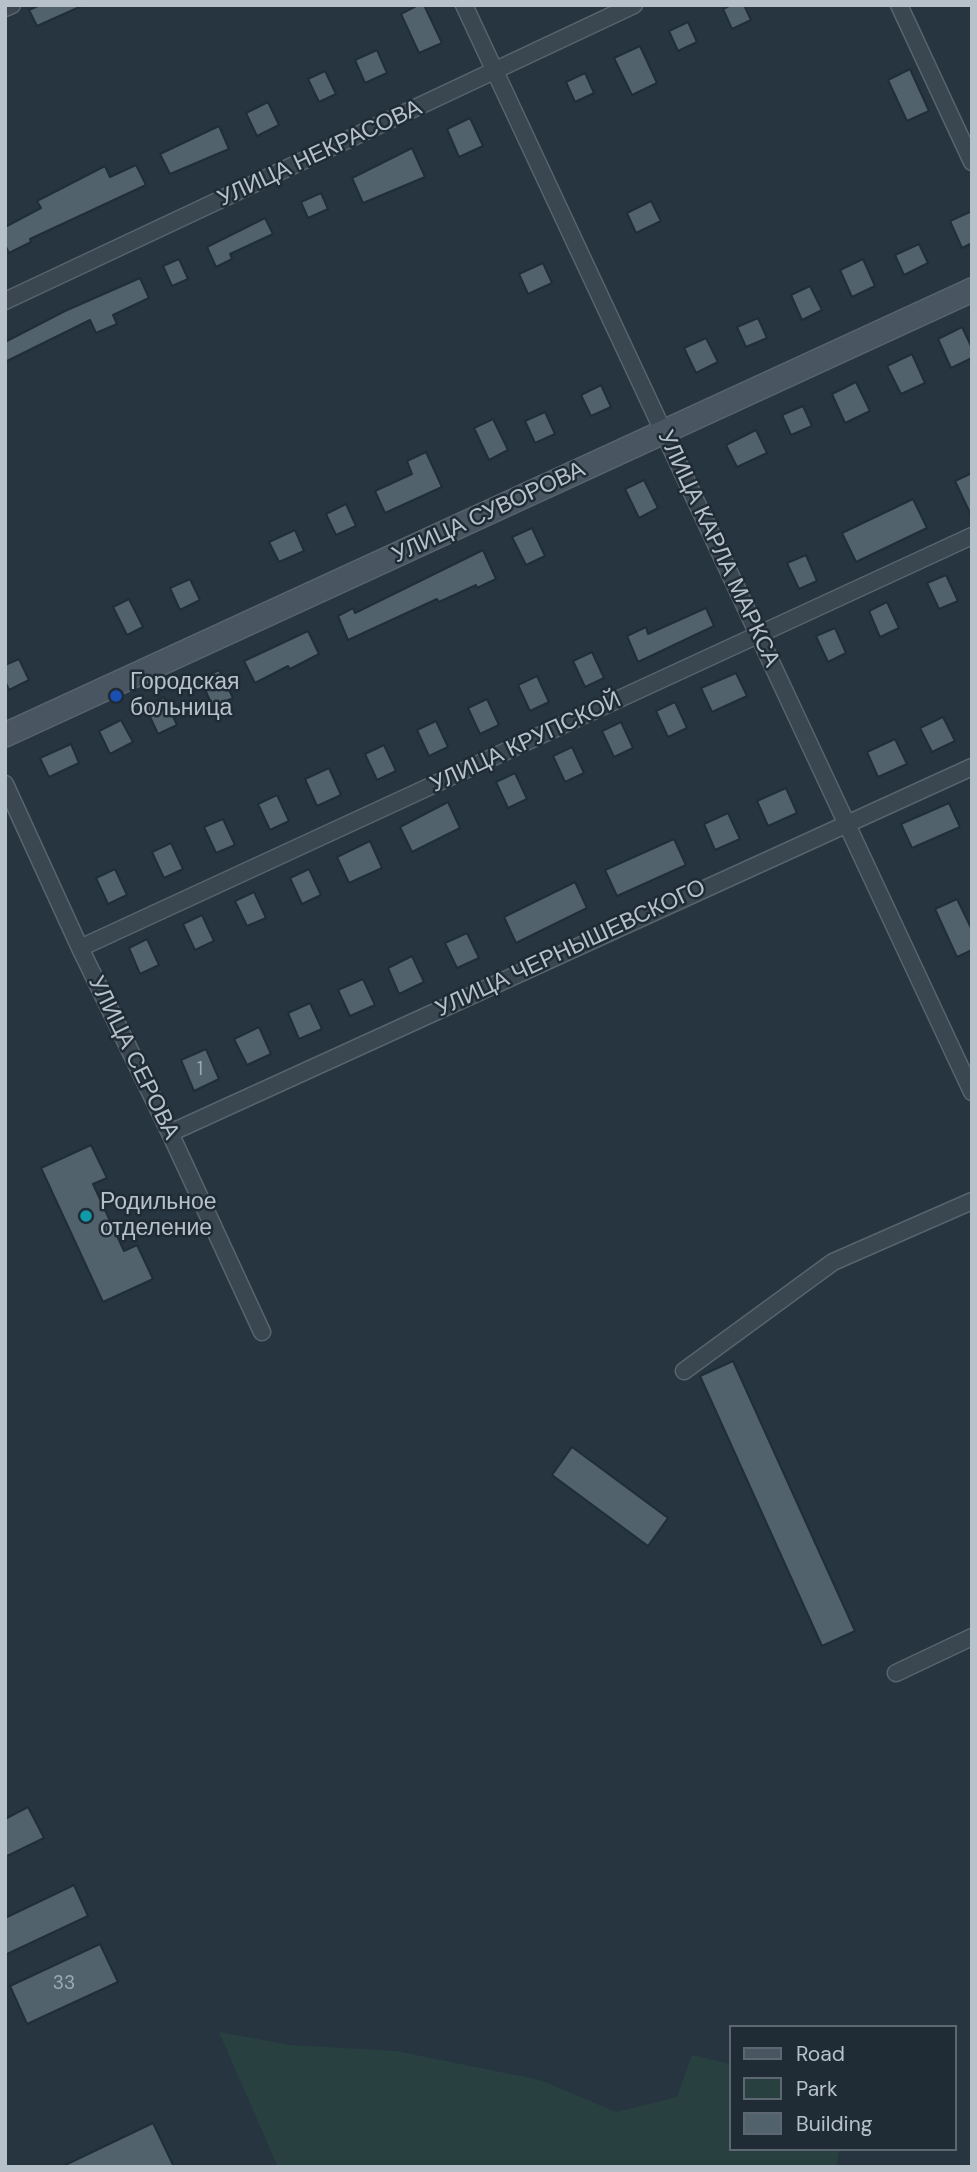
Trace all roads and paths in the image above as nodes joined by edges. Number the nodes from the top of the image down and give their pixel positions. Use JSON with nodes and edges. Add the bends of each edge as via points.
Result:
{"nodes":[{"id":1,"x":12,"y":5,"type":"edge"},
{"id":2,"x":464,"y":5,"type":"edge"},
{"id":3,"x":634,"y":5,"type":"edge"},
{"id":4,"x":899,"y":5,"type":"edge"},
{"id":5,"x":5,"y":8,"type":"edge"},
{"id":6,"x":495,"y":72,"type":"junction"},
{"id":7,"x":972,"y":162,"type":"edge"},
{"id":8,"x":972,"y":290,"type":"edge"},
{"id":9,"x":5,"y":301,"type":"edge"},
{"id":10,"x":664,"y":433,"type":"junction"},
{"id":11,"x":972,"y":536,"type":"edge"},
{"id":12,"x":759,"y":636,"type":"junction"},
{"id":13,"x":5,"y":735,"type":"edge"},
{"id":14,"x":972,"y":767,"type":"edge"},
{"id":15,"x":5,"y":784,"type":"edge"},
{"id":16,"x":846,"y":823,"type":"junction"},
{"id":17,"x":80,"y":948,"type":"junction"},
{"id":18,"x":972,"y":1092,"type":"edge"},
{"id":19,"x":170,"y":1133,"type":"junction"},
{"id":20,"x":972,"y":1201,"type":"edge"},
{"id":21,"x":262,"y":1332,"type":"dead end"},
{"id":22,"x":684,"y":1371,"type":"dead end"},
{"id":23,"x":972,"y":1637,"type":"edge"},
{"id":24,"x":896,"y":1673,"type":"dead end"}],
"edges":[{"from":1,"to":5,"type":"street"},
{"from":2,"to":6,"type":"street","name":"УЛИЦА КАРЛА МАРКСА"},
{"from":3,"to":6,"type":"street","name":"УЛИЦА НЕКРАСОВА"},
{"from":4,"to":7,"type":"street"},
{"from":6,"to":9,"type":"street","name":"УЛИЦА НЕКРАСОВА"},
{"from":6,"to":10,"type":"street","name":"УЛИЦА КАРЛА МАРКСА"},
{"from":8,"to":10,"type":"street","name":"УЛИЦА СУВОРОВА"},
{"from":10,"to":12,"type":"street","name":"УЛИЦА КАРЛА МАРКСА"},
{"from":10,"to":13,"type":"street","name":"УЛИЦА СУВОРОВА"},
{"from":11,"to":12,"type":"street","name":"УЛИЦА КРУПСКОЙ"},
{"from":12,"to":16,"type":"street","name":"УЛИЦА КАРЛА МАРКСА"},
{"from":12,"to":17,"type":"street","name":"УЛИЦА КРУПСКОЙ"},
{"from":14,"to":16,"type":"street","name":"УЛИЦА ЧЕРНЫШЕВСКОГО"},
{"from":15,"to":17,"type":"street","name":"УЛИЦА СЕРОВА"},
{"from":16,"to":18,"type":"street","name":"УЛИЦА КАРЛА МАРКСА"},
{"from":16,"to":19,"type":"street","name":"УЛИЦА ЧЕРНЫШЕВСКОГО"},
{"from":17,"to":19,"type":"street","name":"УЛИЦА СЕРОВА"},
{"from":19,"to":21,"type":"street","name":"УЛИЦА СЕРОВА"},
{"from":20,"to":22,"type":"street","via":[[833,1262]]},
{"from":23,"to":24,"type":"street"}]}
